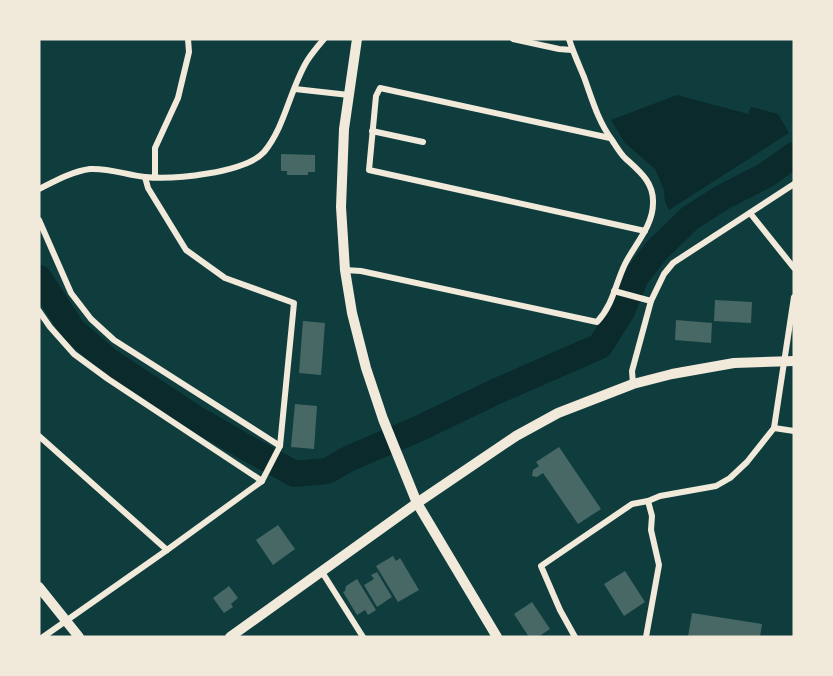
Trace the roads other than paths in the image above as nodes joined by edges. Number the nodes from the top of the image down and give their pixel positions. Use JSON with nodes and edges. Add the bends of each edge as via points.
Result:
{"nodes":[{"id":1,"x":188,"y":39,"type":"edge"},
{"id":2,"x":324,"y":39,"type":"edge"},
{"id":3,"x":357,"y":39,"type":"edge"},
{"id":4,"x":513,"y":39,"type":"edge"},
{"id":5,"x":569,"y":39,"type":"edge"},
{"id":6,"x":572,"y":50,"type":"junction"},
{"id":7,"x":295,"y":89,"type":"junction"},
{"id":8,"x":349,"y":95,"type":"junction"},
{"id":9,"x":372,"y":131,"type":"junction"},
{"id":10,"x":610,"y":138,"type":"junction"},
{"id":11,"x":423,"y":142,"type":"dead end"},
{"id":12,"x":145,"y":177,"type":"junction"},
{"id":13,"x":155,"y":177,"type":"junction"},
{"id":14,"x":794,"y":184,"type":"edge"},
{"id":15,"x":39,"y":189,"type":"edge"},
{"id":16,"x":750,"y":213,"type":"junction"},
{"id":17,"x":39,"y":220,"type":"edge"},
{"id":18,"x":645,"y":231,"type":"junction"},
{"id":19,"x":794,"y":268,"type":"edge"},
{"id":20,"x":345,"y":270,"type":"junction"},
{"id":21,"x":614,"y":291,"type":"junction"},
{"id":22,"x":794,"y":297,"type":"edge"},
{"id":23,"x":651,"y":301,"type":"junction"},
{"id":24,"x":39,"y":311,"type":"edge"},
{"id":25,"x":790,"y":360,"type":"edge"},
{"id":26,"x":633,"y":384,"type":"junction"},
{"id":27,"x":774,"y":428,"type":"junction"},
{"id":28,"x":794,"y":431,"type":"edge"},
{"id":29,"x":39,"y":436,"type":"edge"},
{"id":30,"x":279,"y":449,"type":"junction"},
{"id":31,"x":263,"y":479,"type":"junction"},
{"id":32,"x":648,"y":501,"type":"junction"},
{"id":33,"x":417,"y":503,"type":"junction"},
{"id":34,"x":167,"y":550,"type":"junction"},
{"id":35,"x":322,"y":572,"type":"junction"},
{"id":36,"x":39,"y":587,"type":"edge"},
{"id":37,"x":66,"y":621,"type":"junction"},
{"id":38,"x":43,"y":637,"type":"edge"},
{"id":39,"x":79,"y":637,"type":"edge"},
{"id":40,"x":230,"y":637,"type":"edge"},
{"id":41,"x":363,"y":637,"type":"edge"},
{"id":42,"x":497,"y":637,"type":"edge"},
{"id":43,"x":575,"y":637,"type":"edge"},
{"id":44,"x":646,"y":637,"type":"edge"}],
"edges":[{"from":1,"to":13,"type":"street","via":[[189,52],[178,98],[155,148]]},
{"from":2,"to":7,"type":"street","via":[[307,62]]},
{"from":3,"to":8,"type":"street"},
{"from":4,"to":6,"type":"street"},
{"from":5,"to":6,"type":"street"},
{"from":6,"to":10,"type":"street"},
{"from":7,"to":8,"type":"street"},
{"from":7,"to":13,"type":"street","via":[[274,136],[254,161],[184,177]]},
{"from":8,"to":20,"type":"street","via":[[341,207]]},
{"from":9,"to":10,"type":"street","via":[[380,88]]},
{"from":9,"to":11,"type":"street"},
{"from":9,"to":18,"type":"street","via":[[369,170]]},
{"from":10,"to":18,"type":"street","via":[[650,184],[654,204]]},
{"from":12,"to":13,"type":"street"},
{"from":12,"to":15,"type":"street","via":[[107,169],[88,170]]},
{"from":12,"to":30,"type":"street","via":[[186,250],[225,278],[294,303]]},
{"from":14,"to":16,"type":"street"},
{"from":16,"to":19,"type":"street"},
{"from":16,"to":23,"type":"street","via":[[673,263]]},
{"from":17,"to":30,"type":"street","via":[[72,293],[91,319],[114,340]]},
{"from":18,"to":21,"type":"street"},
{"from":20,"to":21,"type":"street","via":[[597,321],[611,304]]},
{"from":20,"to":33,"type":"street","via":[[363,357]]},
{"from":21,"to":23,"type":"street"},
{"from":22,"to":25,"type":"street"},
{"from":23,"to":26,"type":"street","via":[[632,371]]},
{"from":24,"to":31,"type":"street","via":[[74,354]]},
{"from":25,"to":26,"type":"street","via":[[714,366]]},
{"from":25,"to":27,"type":"street"},
{"from":26,"to":33,"type":"street","via":[[558,413],[516,436]]},
{"from":27,"to":28,"type":"street"},
{"from":27,"to":32,"type":"street","via":[[730,478],[716,486]]},
{"from":29,"to":34,"type":"street"},
{"from":30,"to":31,"type":"street"},
{"from":31,"to":34,"type":"street"},
{"from":32,"to":43,"type":"street","via":[[632,504],[541,566]]},
{"from":32,"to":44,"type":"street","via":[[659,565]]},
{"from":33,"to":35,"type":"street"},
{"from":33,"to":42,"type":"street"},
{"from":34,"to":37,"type":"street"},
{"from":35,"to":40,"type":"street"},
{"from":35,"to":41,"type":"street"},
{"from":36,"to":37,"type":"street"},
{"from":37,"to":38,"type":"street"},
{"from":37,"to":39,"type":"street"}]}
